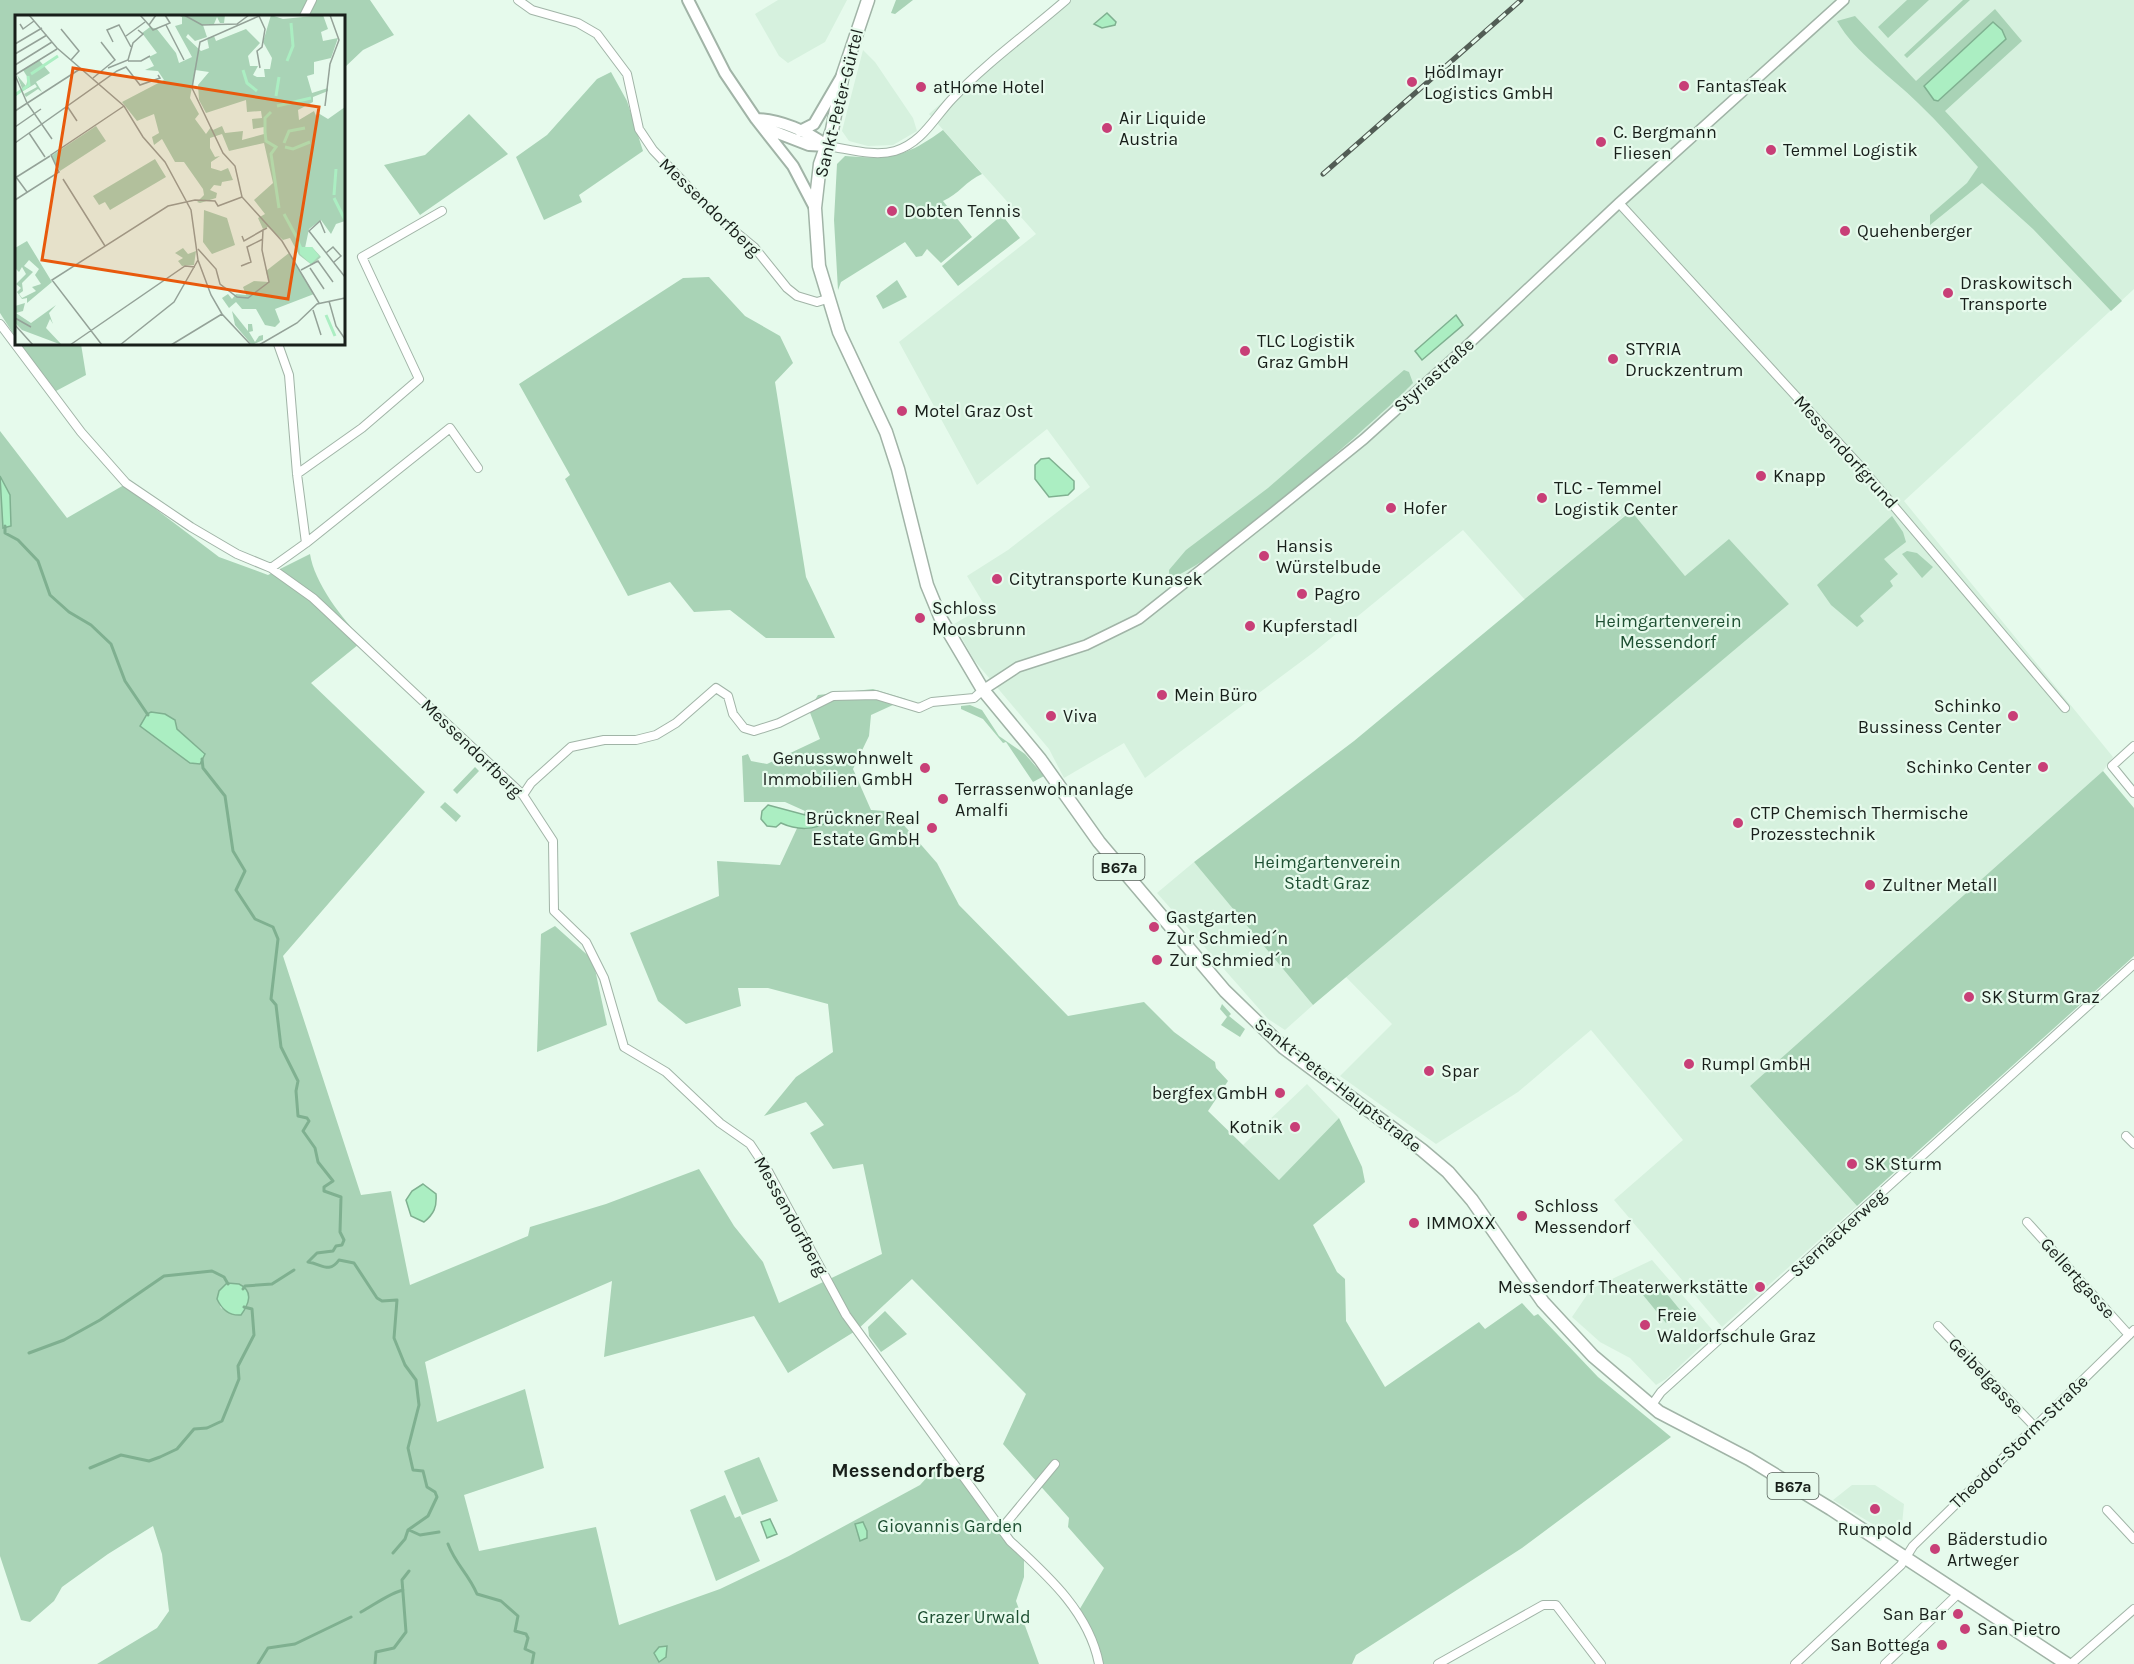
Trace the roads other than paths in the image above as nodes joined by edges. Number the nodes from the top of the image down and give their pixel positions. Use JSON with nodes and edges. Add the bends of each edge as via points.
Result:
{"nodes":[{"id":1,"x":312,"y":0,"type":"edge"},
{"id":2,"x":518,"y":0,"type":"edge"},
{"id":3,"x":688,"y":0,"type":"edge"},
{"id":4,"x":868,"y":0,"type":"edge"},
{"id":5,"x":1066,"y":0,"type":"edge"},
{"id":6,"x":1844,"y":0,"type":"edge"},
{"id":7,"x":304,"y":15,"type":"edge"},
{"id":8,"x":843,"y":74,"type":"junction"},
{"id":9,"x":756,"y":119,"type":"junction"},
{"id":10,"x":764,"y":128,"type":"junction"},
{"id":11,"x":800,"y":131,"type":"junction"},
{"id":12,"x":827,"y":146,"type":"junction"},
{"id":13,"x":1619,"y":203,"type":"junction"},
{"id":14,"x":815,"y":208,"type":"junction"},
{"id":15,"x":442,"y":210,"type":"dead end"},
{"id":16,"x":827,"y":299,"type":"junction"},
{"id":17,"x":0,"y":324,"type":"edge"},
{"id":18,"x":15,"y":344,"type":"edge"},
{"id":19,"x":16,"y":345,"type":"edge"},
{"id":20,"x":278,"y":345,"type":"edge"},
{"id":21,"x":478,"y":468,"type":"dead end"},
{"id":22,"x":297,"y":474,"type":"junction"},
{"id":23,"x":306,"y":543,"type":"junction"},
{"id":24,"x":271,"y":568,"type":"junction"},
{"id":25,"x":983,"y":690,"type":"junction"},
{"id":26,"x":2065,"y":708,"type":"dead end"},
{"id":27,"x":2134,"y":746,"type":"edge"},
{"id":28,"x":2134,"y":793,"type":"edge"},
{"id":29,"x":523,"y":795,"type":"junction"},
{"id":30,"x":2134,"y":964,"type":"edge"},
{"id":31,"x":2126,"y":1136,"type":"dead end"},
{"id":32,"x":2134,"y":1144,"type":"edge"},
{"id":33,"x":2027,"y":1222,"type":"dead end"},
{"id":34,"x":1938,"y":1326,"type":"dead end"},
{"id":35,"x":2131,"y":1332,"type":"edge"},
{"id":36,"x":1651,"y":1406,"type":"junction"},
{"id":37,"x":2034,"y":1426,"type":"junction"},
{"id":38,"x":1055,"y":1464,"type":"dead end"},
{"id":39,"x":2107,"y":1510,"type":"dead end"},
{"id":40,"x":1002,"y":1528,"type":"junction"},
{"id":41,"x":2134,"y":1539,"type":"edge"},
{"id":42,"x":1906,"y":1557,"type":"junction"},
{"id":43,"x":1960,"y":1592,"type":"junction"},
{"id":44,"x":2134,"y":1609,"type":"edge"},
{"id":45,"x":1099,"y":1664,"type":"edge"},
{"id":46,"x":1438,"y":1664,"type":"edge"},
{"id":47,"x":1601,"y":1664,"type":"edge"},
{"id":48,"x":1795,"y":1664,"type":"edge"},
{"id":49,"x":1885,"y":1664,"type":"edge"},
{"id":50,"x":2069,"y":1664,"type":"edge"}],
"edges":[{"from":1,"to":7,"type":"street"},
{"from":2,"to":16,"type":"street","name":"Messendorfberg","via":[[532,10],[578,23],[597,34],[627,74],[639,129],[653,150],[714,214],[754,247],[787,288],[797,296],[817,302]]},
{"from":3,"to":9,"type":"main road","name":"Sankt-Peter-Hauptstraße","via":[[725,73]]},
{"from":4,"to":8,"type":"main road","name":"Sankt-Peter-Gürtel","number":"B67a"},
{"from":5,"to":12,"type":"street","via":[[952,99],[909,144],[882,153]]},
{"from":6,"to":13,"type":"street","name":"Styriastraße"},
{"from":8,"to":11,"type":"main road","via":[[814,124]]},
{"from":8,"to":12,"type":"main road","name":"Sankt-Peter-Gürtel","number":"B67a"},
{"from":9,"to":10,"type":"main road","name":"Sankt-Peter-Hauptstraße"},
{"from":9,"to":11,"type":"main road","via":[[768,119]]},
{"from":10,"to":12,"type":"main road","name":"Sankt-Peter-Hauptstraße","via":[[809,145]]},
{"from":10,"to":14,"type":"main road","name":"Sankt-Peter-Hauptstraße","via":[[794,166]]},
{"from":11,"to":12,"type":"main road"},
{"from":12,"to":14,"type":"main road","name":"Sankt-Peter-Gürtel","number":"B67a","via":[[820,164]]},
{"from":13,"to":25,"type":"street","name":"Styriastraße","via":[[1364,439],[1139,619],[1086,645],[1018,667]]},
{"from":13,"to":26,"type":"street","name":"Messendorfgrund","via":[[1859,465]]},
{"from":14,"to":16,"type":"main road","name":"Sankt-Peter-Hauptstraße","number":"B67a","via":[[816,243]]},
{"from":15,"to":22,"type":"street","via":[[362,256],[419,379],[362,428]]},
{"from":16,"to":25,"type":"main road","name":"Sankt-Peter-Hauptstraße","number":"B67a","via":[[889,441],[927,585],[941,619]]},
{"from":17,"to":18,"type":"street","name":"Messendorfberg"},
{"from":19,"to":24,"type":"street","name":"Messendorfberg","via":[[81,432],[126,483],[237,554]]},
{"from":20,"to":22,"type":"street","via":[[289,375]]},
{"from":21,"to":23,"type":"street","via":[[450,428]]},
{"from":22,"to":23,"type":"street"},
{"from":23,"to":24,"type":"street"},
{"from":24,"to":29,"type":"street","name":"Messendorfberg","via":[[313,598]]},
{"from":25,"to":29,"type":"street","via":[[974,698],[932,702],[919,708],[876,695],[832,696],[754,731],[744,728],[733,714],[728,696],[716,688],[656,735],[636,741],[604,740],[571,747]]},
{"from":25,"to":36,"type":"main road","name":"Sankt-Peter-Hauptstraße","number":"B67a","via":[[1040,759],[1106,850],[1225,991],[1284,1048],[1448,1172],[1563,1327]]},
{"from":27,"to":28,"type":"street","via":[[2112,766]]},
{"from":29,"to":40,"type":"street","name":"Messendorfberg","via":[[553,841],[554,911],[586,942],[604,978],[624,1047],[666,1072],[720,1123],[750,1144],[846,1314]]},
{"from":30,"to":36,"type":"street","name":"Sternäckerweg","via":[[1661,1392]]},
{"from":31,"to":32,"type":"street"},
{"from":33,"to":35,"type":"street","name":"Gellertgasse"},
{"from":34,"to":37,"type":"street","name":"Geibelgasse"},
{"from":35,"to":37,"type":"street","name":"Theodor-Storm-Straße"},
{"from":36,"to":42,"type":"main road","name":"Sankt-Peter-Hauptstraße","number":"B67a","via":[[1749,1459]]},
{"from":37,"to":42,"type":"street","name":"Theodor-Storm-Straße"},
{"from":38,"to":40,"type":"street"},
{"from":39,"to":41,"type":"street"},
{"from":40,"to":45,"type":"street","name":"Messendorfberg","via":[[1078,1612]]},
{"from":42,"to":43,"type":"main road","name":"Sankt-Peter-Hauptstraße","number":"B67a"},
{"from":42,"to":48,"type":"street"},
{"from":43,"to":49,"type":"street"},
{"from":43,"to":50,"type":"main road","name":"Sankt-Peter-Hauptstraße","number":"B67a"},
{"from":44,"to":50,"type":"street"},
{"from":46,"to":47,"type":"street","via":[[1543,1605],[1556,1605]]}]}
